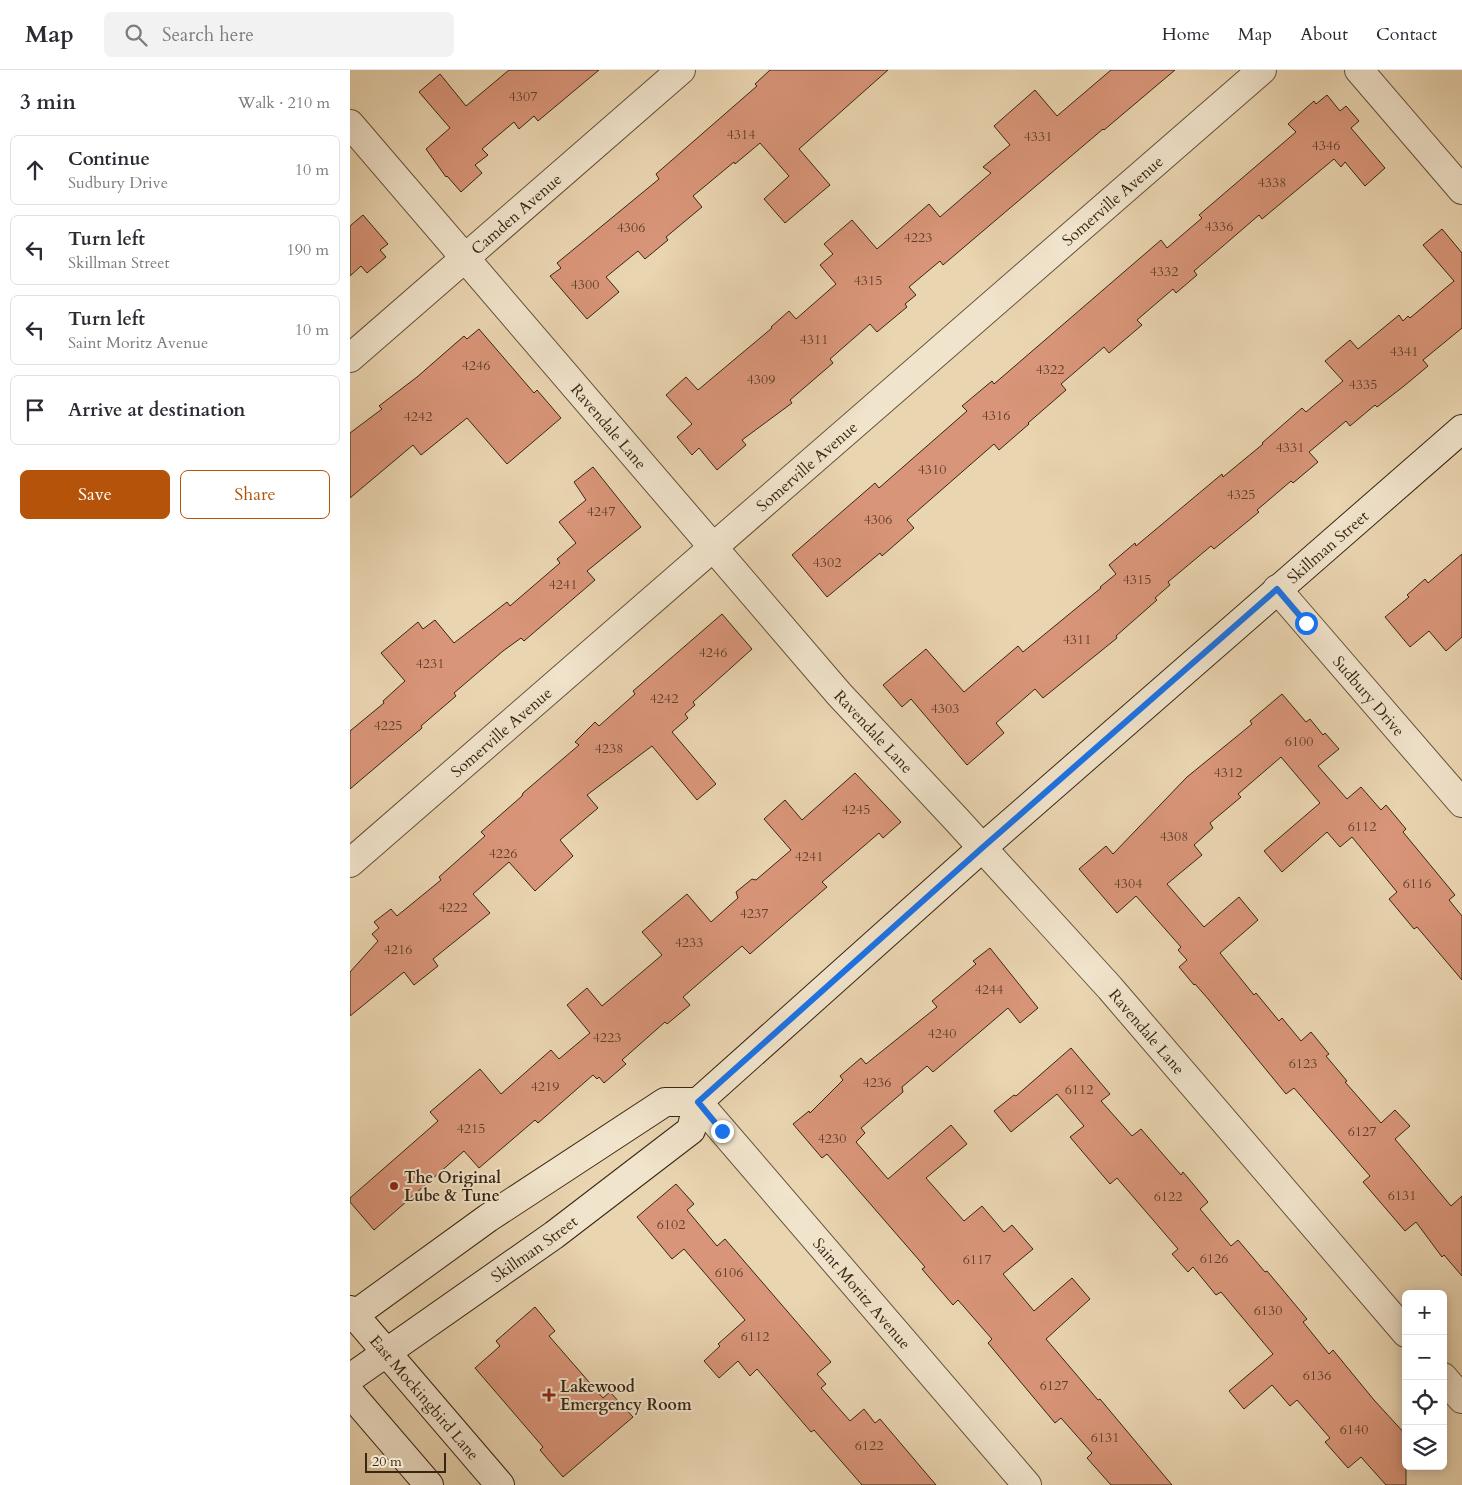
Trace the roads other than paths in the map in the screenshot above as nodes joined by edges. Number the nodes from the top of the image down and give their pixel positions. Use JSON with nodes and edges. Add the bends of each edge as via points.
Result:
{"nodes":[{"id":1,"x":681,"y":70,"type":"edge"},
{"id":2,"x":1262,"y":70,"type":"edge"},
{"id":3,"x":1359,"y":70,"type":"edge"},
{"id":4,"x":350,"y":124,"type":"edge"},
{"id":5,"x":1462,"y":190,"type":"edge"},
{"id":6,"x":465,"y":257,"type":"junction"},
{"id":7,"x":350,"y":358,"type":"edge"},
{"id":8,"x":1462,"y":429,"type":"edge"},
{"id":9,"x":712,"y":547,"type":"junction"},
{"id":10,"x":1277,"y":589,"type":"junction"},
{"id":11,"x":1462,"y":803,"type":"edge"},
{"id":12,"x":982,"y":848,"type":"junction"},
{"id":13,"x":350,"y":862,"type":"edge"},
{"id":14,"x":698,"y":1102,"type":"junction"},
{"id":15,"x":351,"y":1314,"type":"edge"},
{"id":16,"x":1402,"y":1328,"type":"edge"},
{"id":17,"x":387,"y":1352,"type":"junction"},
{"id":18,"x":350,"y":1378,"type":"edge"},
{"id":19,"x":1446,"y":1380,"type":"edge"},
{"id":20,"x":350,"y":1393,"type":"edge"},
{"id":21,"x":1462,"y":1399,"type":"edge"},
{"id":22,"x":428,"y":1485,"type":"edge"},
{"id":23,"x":500,"y":1485,"type":"edge"},
{"id":24,"x":1027,"y":1485,"type":"edge"}],
"edges":[{"from":1,"to":6,"type":"street","name":"Camden Avenue"},
{"from":2,"to":9,"type":"street","name":"Somerville Avenue"},
{"from":3,"to":5,"type":"street"},
{"from":4,"to":6,"type":"street","name":"Ravendale Lane"},
{"from":6,"to":7,"type":"street","name":"Camden Avenue"},
{"from":6,"to":9,"type":"street","name":"Ravendale Lane"},
{"from":8,"to":10,"type":"street","name":"Skillman Street"},
{"from":9,"to":12,"type":"street","name":"Ravendale Lane","via":[[839,694]]},
{"from":9,"to":13,"type":"street","name":"Somerville Avenue"},
{"from":10,"to":11,"type":"street","name":"Sudbury Drive"},
{"from":10,"to":12,"type":"street","name":"Skillman Street"},
{"from":12,"to":14,"type":"street","name":"Skillman Street"},
{"from":12,"to":16,"type":"street","name":"Ravendale Lane","via":[[1110,988]]},
{"from":14,"to":15,"type":"street","via":[[665,1102],[488,1218]]},
{"from":14,"to":17,"type":"street","name":"Skillman Street","via":[[691,1130],[554,1235]]},
{"from":14,"to":24,"type":"street","name":"Saint Moritz Avenue"},
{"from":15,"to":17,"type":"street","name":"East Mockingbird Lane"},
{"from":17,"to":18,"type":"street","name":"Skillman Street"},
{"from":17,"to":23,"type":"street","name":"East Mockingbird Lane"},
{"from":19,"to":21,"type":"street"},
{"from":20,"to":22,"type":"street"}]}
